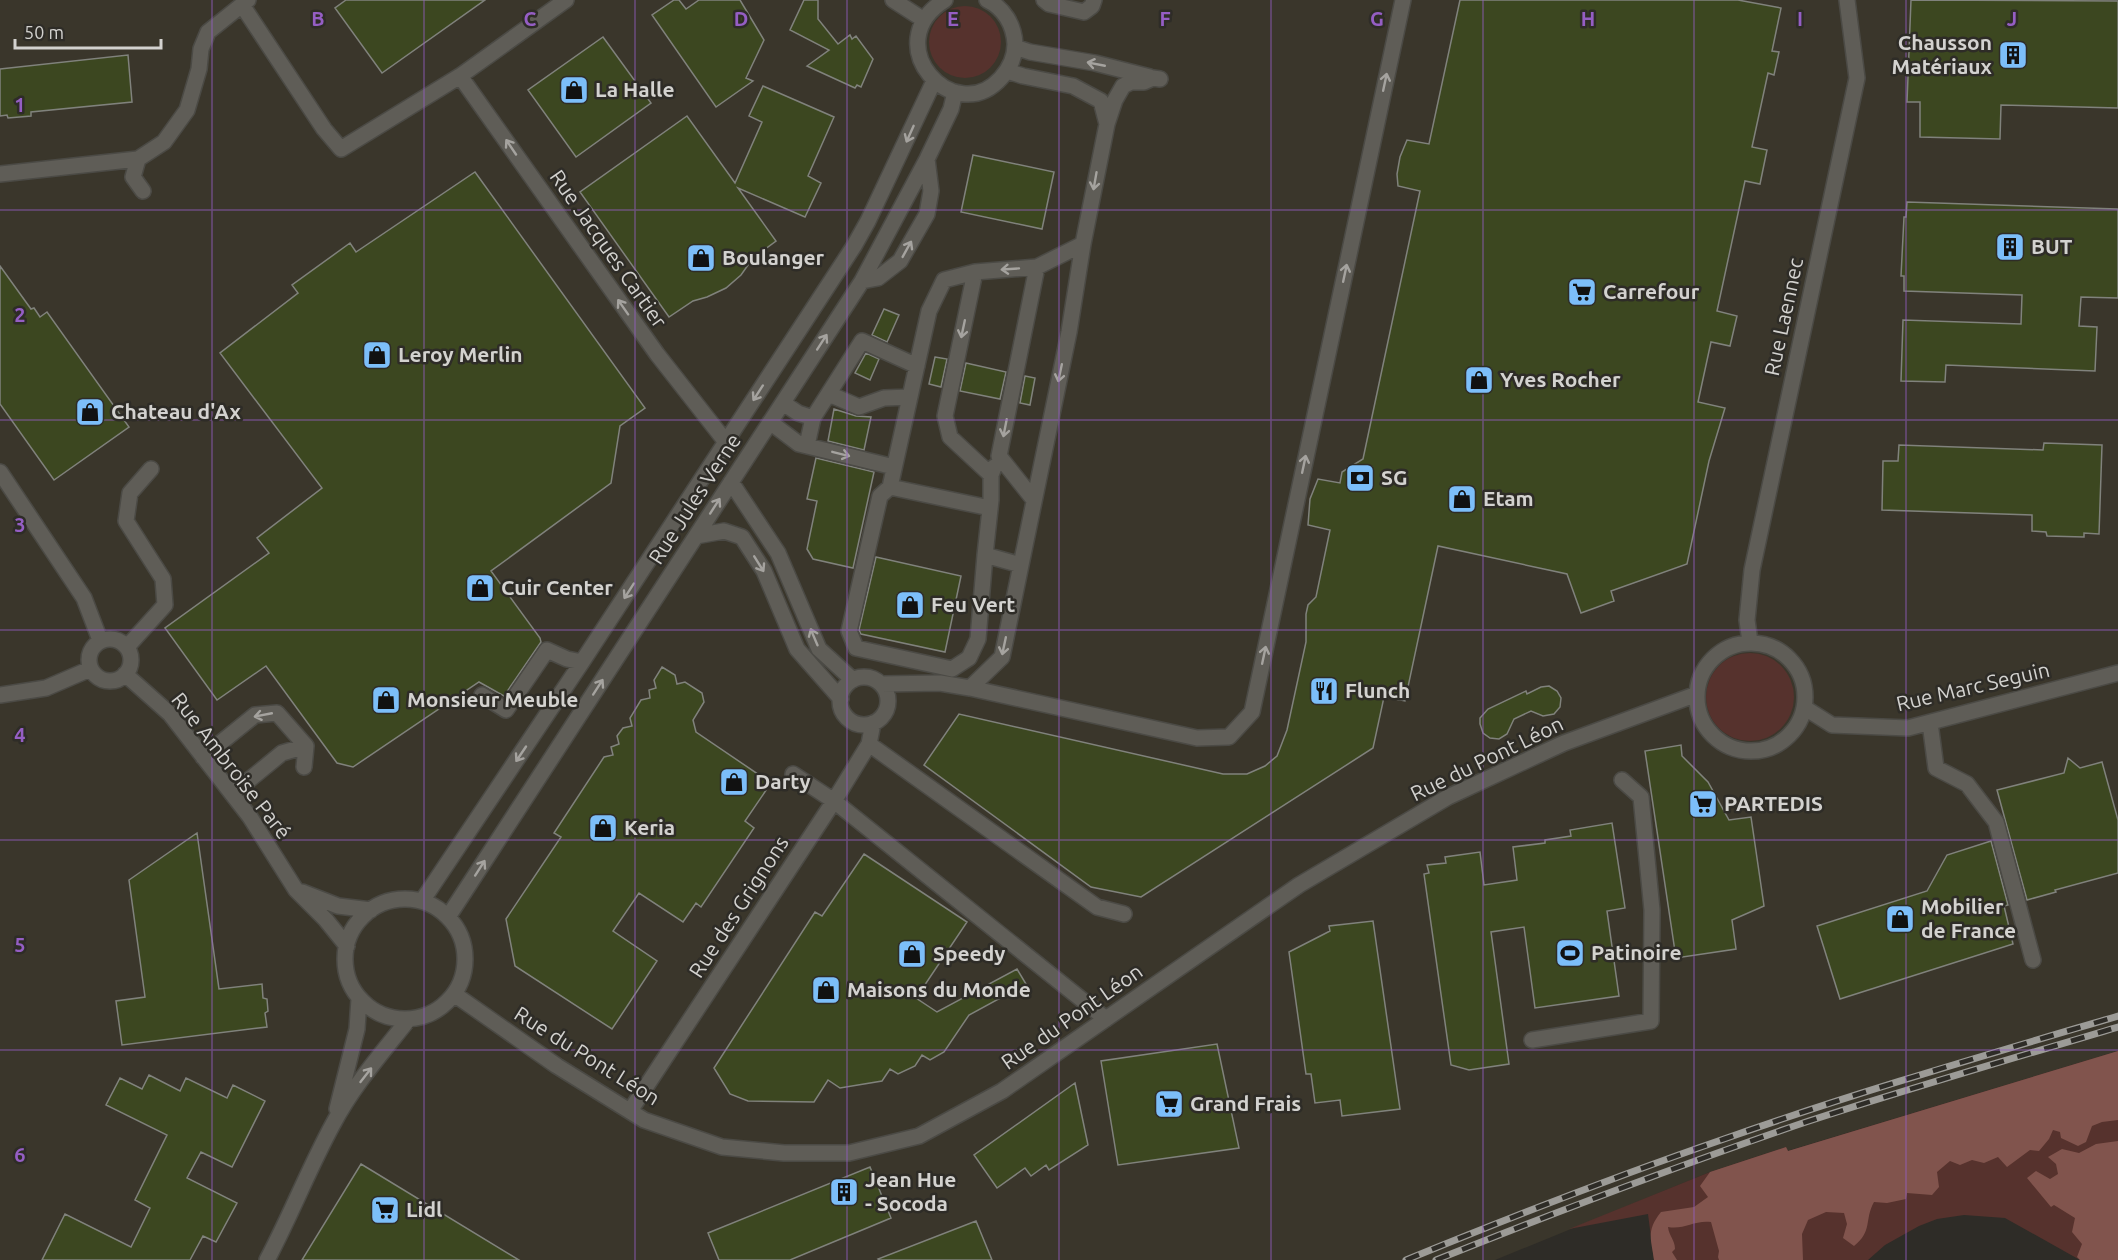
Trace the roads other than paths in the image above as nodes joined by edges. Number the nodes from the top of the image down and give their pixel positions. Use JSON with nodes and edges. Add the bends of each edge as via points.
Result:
{"nodes":[{"id":1,"x":566,"y":0,"type":"edge"},
{"id":2,"x":893,"y":0,"type":"edge"},
{"id":3,"x":945,"y":0,"type":"edge"},
{"id":4,"x":1044,"y":0,"type":"edge"},
{"id":5,"x":1094,"y":0,"type":"edge"},
{"id":6,"x":1403,"y":0,"type":"edge"},
{"id":7,"x":1847,"y":0,"type":"edge"},
{"id":8,"x":246,"y":1,"type":"edge"},
{"id":9,"x":991,"y":1,"type":"edge"},
{"id":10,"x":924,"y":20,"type":"junction"},
{"id":11,"x":1015,"y":48,"type":"junction"},
{"id":12,"x":1007,"y":71,"type":"junction"},
{"id":13,"x":460,"y":76,"type":"junction"},
{"id":14,"x":934,"y":81,"type":"junction"},
{"id":15,"x":956,"y":92,"type":"junction"},
{"id":16,"x":1107,"y":124,"type":"junction"},
{"id":17,"x":138,"y":159,"type":"junction"},
{"id":18,"x":927,"y":159,"type":"junction"},
{"id":19,"x":0,"y":174,"type":"edge"},
{"id":20,"x":143,"y":191,"type":"dead end"},
{"id":21,"x":1083,"y":244,"type":"junction"},
{"id":22,"x":1037,"y":267,"type":"junction"},
{"id":23,"x":975,"y":272,"type":"junction"},
{"id":24,"x":862,"y":281,"type":"junction"},
{"id":25,"x":917,"y":366,"type":"junction"},
{"id":26,"x":829,"y":394,"type":"junction"},
{"id":27,"x":910,"y":397,"type":"junction"},
{"id":28,"x":783,"y":403,"type":"junction"},
{"id":29,"x":813,"y":418,"type":"junction"},
{"id":30,"x":770,"y":422,"type":"junction"},
{"id":31,"x":726,"y":442,"type":"junction"},
{"id":32,"x":807,"y":445,"type":"junction"},
{"id":33,"x":999,"y":456,"type":"junction"},
{"id":34,"x":894,"y":467,"type":"junction"},
{"id":35,"x":151,"y":469,"type":"dead end"},
{"id":36,"x":0,"y":472,"type":"edge"},
{"id":37,"x":991,"y":475,"type":"junction"},
{"id":38,"x":731,"y":482,"type":"junction"},
{"id":39,"x":890,"y":487,"type":"junction"},
{"id":40,"x":1034,"y":500,"type":"junction"},
{"id":41,"x":990,"y":508,"type":"junction"},
{"id":42,"x":696,"y":536,"type":"junction"},
{"id":43,"x":985,"y":555,"type":"junction"},
{"id":44,"x":1021,"y":565,"type":"junction"},
{"id":45,"x":100,"y":640,"type":"junction"},
{"id":46,"x":1750,"y":642,"type":"junction"},
{"id":47,"x":127,"y":646,"type":"junction"},
{"id":48,"x":582,"y":662,"type":"junction"},
{"id":49,"x":90,"y":669,"type":"junction"},
{"id":50,"x":2118,"y":673,"type":"edge"},
{"id":51,"x":125,"y":674,"type":"junction"},
{"id":52,"x":853,"y":680,"type":"junction"},
{"id":53,"x":882,"y":684,"type":"junction"},
{"id":54,"x":970,"y":688,"type":"junction"},
{"id":55,"x":1696,"y":694,"type":"junction"},
{"id":56,"x":0,"y":695,"type":"edge"},
{"id":57,"x":482,"y":695,"type":"dead end"},
{"id":58,"x":841,"y":699,"type":"junction"},
{"id":59,"x":1805,"y":708,"type":"junction"},
{"id":60,"x":873,"y":723,"type":"junction"},
{"id":61,"x":1930,"y":723,"type":"junction"},
{"id":62,"x":869,"y":744,"type":"junction"},
{"id":63,"x":306,"y":746,"type":"junction"},
{"id":64,"x":203,"y":757,"type":"junction"},
{"id":65,"x":304,"y":767,"type":"dead end"},
{"id":66,"x":793,"y":774,"type":"dead end"},
{"id":67,"x":1622,"y":780,"type":"dead end"},
{"id":68,"x":232,"y":794,"type":"junction"},
{"id":69,"x":834,"y":801,"type":"junction"},
{"id":70,"x":296,"y":890,"type":"junction"},
{"id":71,"x":422,"y":901,"type":"junction"},
{"id":72,"x":371,"y":910,"type":"junction"},
{"id":73,"x":1124,"y":914,"type":"dead end"},
{"id":74,"x":448,"y":917,"type":"junction"},
{"id":75,"x":347,"y":946,"type":"junction"},
{"id":76,"x":2032,"y":960,"type":"dead end"},
{"id":77,"x":454,"y":994,"type":"junction"},
{"id":78,"x":359,"y":999,"type":"junction"},
{"id":79,"x":1106,"y":1019,"type":"junction"},
{"id":80,"x":408,"y":1020,"type":"junction"},
{"id":81,"x":1532,"y":1040,"type":"dead end"},
{"id":82,"x":630,"y":1110,"type":"junction"},
{"id":83,"x":333,"y":1123,"type":"junction"},
{"id":84,"x":267,"y":1260,"type":"edge"}],
"edges":[{"from":1,"to":13,"type":"street"},
{"from":2,"to":10,"type":"street"},
{"from":3,"to":10,"type":"street"},
{"from":4,"to":5,"type":"street","via":[[1084,12]]},
{"from":54,"to":6,"type":"street","one_way":true,"via":[[1197,738],[1229,737],[1252,712]]},
{"from":7,"to":46,"type":"street","name":"Rue Laennec","via":[[1857,78],[1752,570],[1747,620]]},
{"from":8,"to":13,"type":"street","via":[[324,129],[341,149]]},
{"from":8,"to":17,"type":"street","via":[[208,32],[187,110],[164,142]]},
{"from":9,"to":11,"type":"street","via":[[1010,22]]},
{"from":10,"to":14,"type":"street","via":[[918,52],[925,71]]},
{"from":11,"to":12,"type":"street"},
{"from":16,"to":11,"type":"street","one_way":true,"via":[[1123,86],[1156,79]]},
{"from":12,"to":15,"type":"street","via":[[985,90]]},
{"from":12,"to":16,"type":"street","via":[[1073,86],[1101,101]]},
{"from":31,"to":13,"type":"street","name":"Rue Jacques Cartier","one_way":true,"via":[[657,354]]},
{"from":14,"to":15,"type":"street"},
{"from":14,"to":31,"type":"street","name":"Rue Jules Verne","one_way":true,"via":[[868,221]]},
{"from":15,"to":18,"type":"street","name":"Rue Jules Verne"},
{"from":16,"to":21,"type":"street","one_way":true},
{"from":17,"to":19,"type":"street"},
{"from":17,"to":20,"type":"street","via":[[133,177]]},
{"from":18,"to":24,"type":"street","name":"Rue Jules Verne"},
{"from":24,"to":18,"type":"street","one_way":true,"via":[[878,278],[900,261],[927,214],[931,191]]},
{"from":21,"to":22,"type":"street"},
{"from":21,"to":40,"type":"street","one_way":true},
{"from":22,"to":23,"type":"street","one_way":true},
{"from":22,"to":33,"type":"street","one_way":true},
{"from":23,"to":25,"type":"street","via":[[944,280],[929,311]]},
{"from":23,"to":37,"type":"street","one_way":true,"via":[[945,416],[950,437]]},
{"from":28,"to":24,"type":"street","name":"Rue Jules Verne","one_way":true},
{"from":25,"to":26,"type":"street","via":[[862,341]]},
{"from":25,"to":27,"type":"street"},
{"from":26,"to":27,"type":"street","via":[[859,407],[884,398]]},
{"from":26,"to":29,"type":"street"},
{"from":27,"to":34,"type":"street"},
{"from":28,"to":29,"type":"street"},
{"from":28,"to":30,"type":"street","name":"Rue Jules Verne"},
{"from":29,"to":32,"type":"street"},
{"from":30,"to":32,"type":"street","via":[[799,444]]},
{"from":30,"to":38,"type":"street","name":"Rue Jules Verne"},
{"from":31,"to":48,"type":"street","name":"Rue Jules Verne","one_way":true},
{"from":32,"to":34,"type":"street","one_way":true},
{"from":33,"to":37,"type":"street"},
{"from":33,"to":40,"type":"street"},
{"from":34,"to":39,"type":"street"},
{"from":35,"to":47,"type":"street","via":[[130,493],[126,521],[164,579],[165,605]]},
{"from":36,"to":45,"type":"street","via":[[84,598]]},
{"from":37,"to":41,"type":"street"},
{"from":42,"to":38,"type":"street","name":"Rue Jules Verne","one_way":true},
{"from":52,"to":38,"type":"street","one_way":true,"via":[[819,649],[778,553]]},
{"from":39,"to":41,"type":"street"},
{"from":39,"to":43,"type":"street","via":[[880,496],[849,631],[856,648],[951,669],[969,658],[978,639]]},
{"from":40,"to":44,"type":"street"},
{"from":41,"to":43,"type":"street"},
{"from":42,"to":58,"type":"street","one_way":true,"via":[[724,531],[742,537],[764,571],[797,649]]},
{"from":74,"to":42,"type":"street","name":"Rue Jules Verne","one_way":true},
{"from":43,"to":44,"type":"street"},
{"from":44,"to":54,"type":"street","one_way":true,"via":[[1002,657]]},
{"from":45,"to":47,"type":"street","via":[[114,639]]},
{"from":45,"to":49,"type":"street","via":[[90,650]]},
{"from":46,"to":55,"type":"street","via":[[1719,652],[1707,664]]},
{"from":46,"to":59,"type":"street","via":[[1766,644],[1793,662],[1802,675]]},
{"from":47,"to":51,"type":"street","via":[[131,661]]},
{"from":48,"to":57,"type":"street","via":[[547,650],[506,710]]},
{"from":48,"to":71,"type":"street","name":"Rue Jules Verne","one_way":true},
{"from":49,"to":51,"type":"street","via":[[105,681],[120,679]]},
{"from":49,"to":56,"type":"street","via":[[46,688]]},
{"from":50,"to":61,"type":"street","name":"Rue Marc Seguin"},
{"from":51,"to":64,"type":"street","name":"Rue Ambroise Paré","via":[[170,714]]},
{"from":52,"to":53,"type":"street","via":[[868,677]]},
{"from":52,"to":58,"type":"street","via":[[842,691]]},
{"from":53,"to":54,"type":"street","via":[[940,683]]},
{"from":53,"to":60,"type":"street","via":[[888,706],[885,714]]},
{"from":55,"to":59,"type":"street","via":[[1706,729],[1719,742],[1736,750],[1754,752],[1787,739]]},
{"from":55,"to":79,"type":"street","name":"Rue du Pont Léon","via":[[1564,743],[1448,797],[1299,885]]},
{"from":58,"to":60,"type":"street","via":[[844,714],[850,720],[865,725]]},
{"from":59,"to":61,"type":"street","name":"Rue Marc Seguin","via":[[1832,725],[1908,728]]},
{"from":60,"to":62,"type":"street","name":"Rue des Grignons"},
{"from":61,"to":76,"type":"street","via":[[1936,768],[1967,784],[1996,822]]},
{"from":62,"to":69,"type":"street","name":"Rue des Grignons"},
{"from":62,"to":73,"type":"street","via":[[1097,907]]},
{"from":63,"to":64,"type":"street","one_way":true,"via":[[277,712],[255,715]]},
{"from":63,"to":65,"type":"street"},
{"from":63,"to":68,"type":"street","via":[[282,753]]},
{"from":64,"to":68,"type":"street","name":"Rue Ambroise Paré"},
{"from":66,"to":69,"type":"street"},
{"from":67,"to":81,"type":"street","via":[[1641,797],[1652,910],[1651,1021]]},
{"from":68,"to":70,"type":"street","name":"Rue Ambroise Paré"},
{"from":69,"to":79,"type":"street"},
{"from":69,"to":82,"type":"street","name":"Rue des Grignons"},
{"from":70,"to":72,"type":"street","via":[[338,906]]},
{"from":70,"to":75,"type":"street","name":"Rue Ambroise Paré"},
{"from":71,"to":72,"type":"street","via":[[389,902]]},
{"from":71,"to":74,"type":"street"},
{"from":72,"to":75,"type":"street","via":[[351,932]]},
{"from":74,"to":77,"type":"street","via":[[462,938],[465,952],[465,967]]},
{"from":75,"to":78,"type":"street","via":[[347,974]]},
{"from":77,"to":80,"type":"street","via":[[442,1007]]},
{"from":77,"to":82,"type":"street","name":"Rue du Pont Léon","via":[[557,1066]]},
{"from":78,"to":80,"type":"street","via":[[373,1011]]},
{"from":78,"to":83,"type":"street","via":[[357,1029]]},
{"from":79,"to":82,"type":"street","name":"Rue du Pont Léon","via":[[1002,1090],[919,1136],[849,1153],[784,1153],[722,1147],[644,1120]]},
{"from":83,"to":80,"type":"street","one_way":true},
{"from":83,"to":84,"type":"street"}]}
